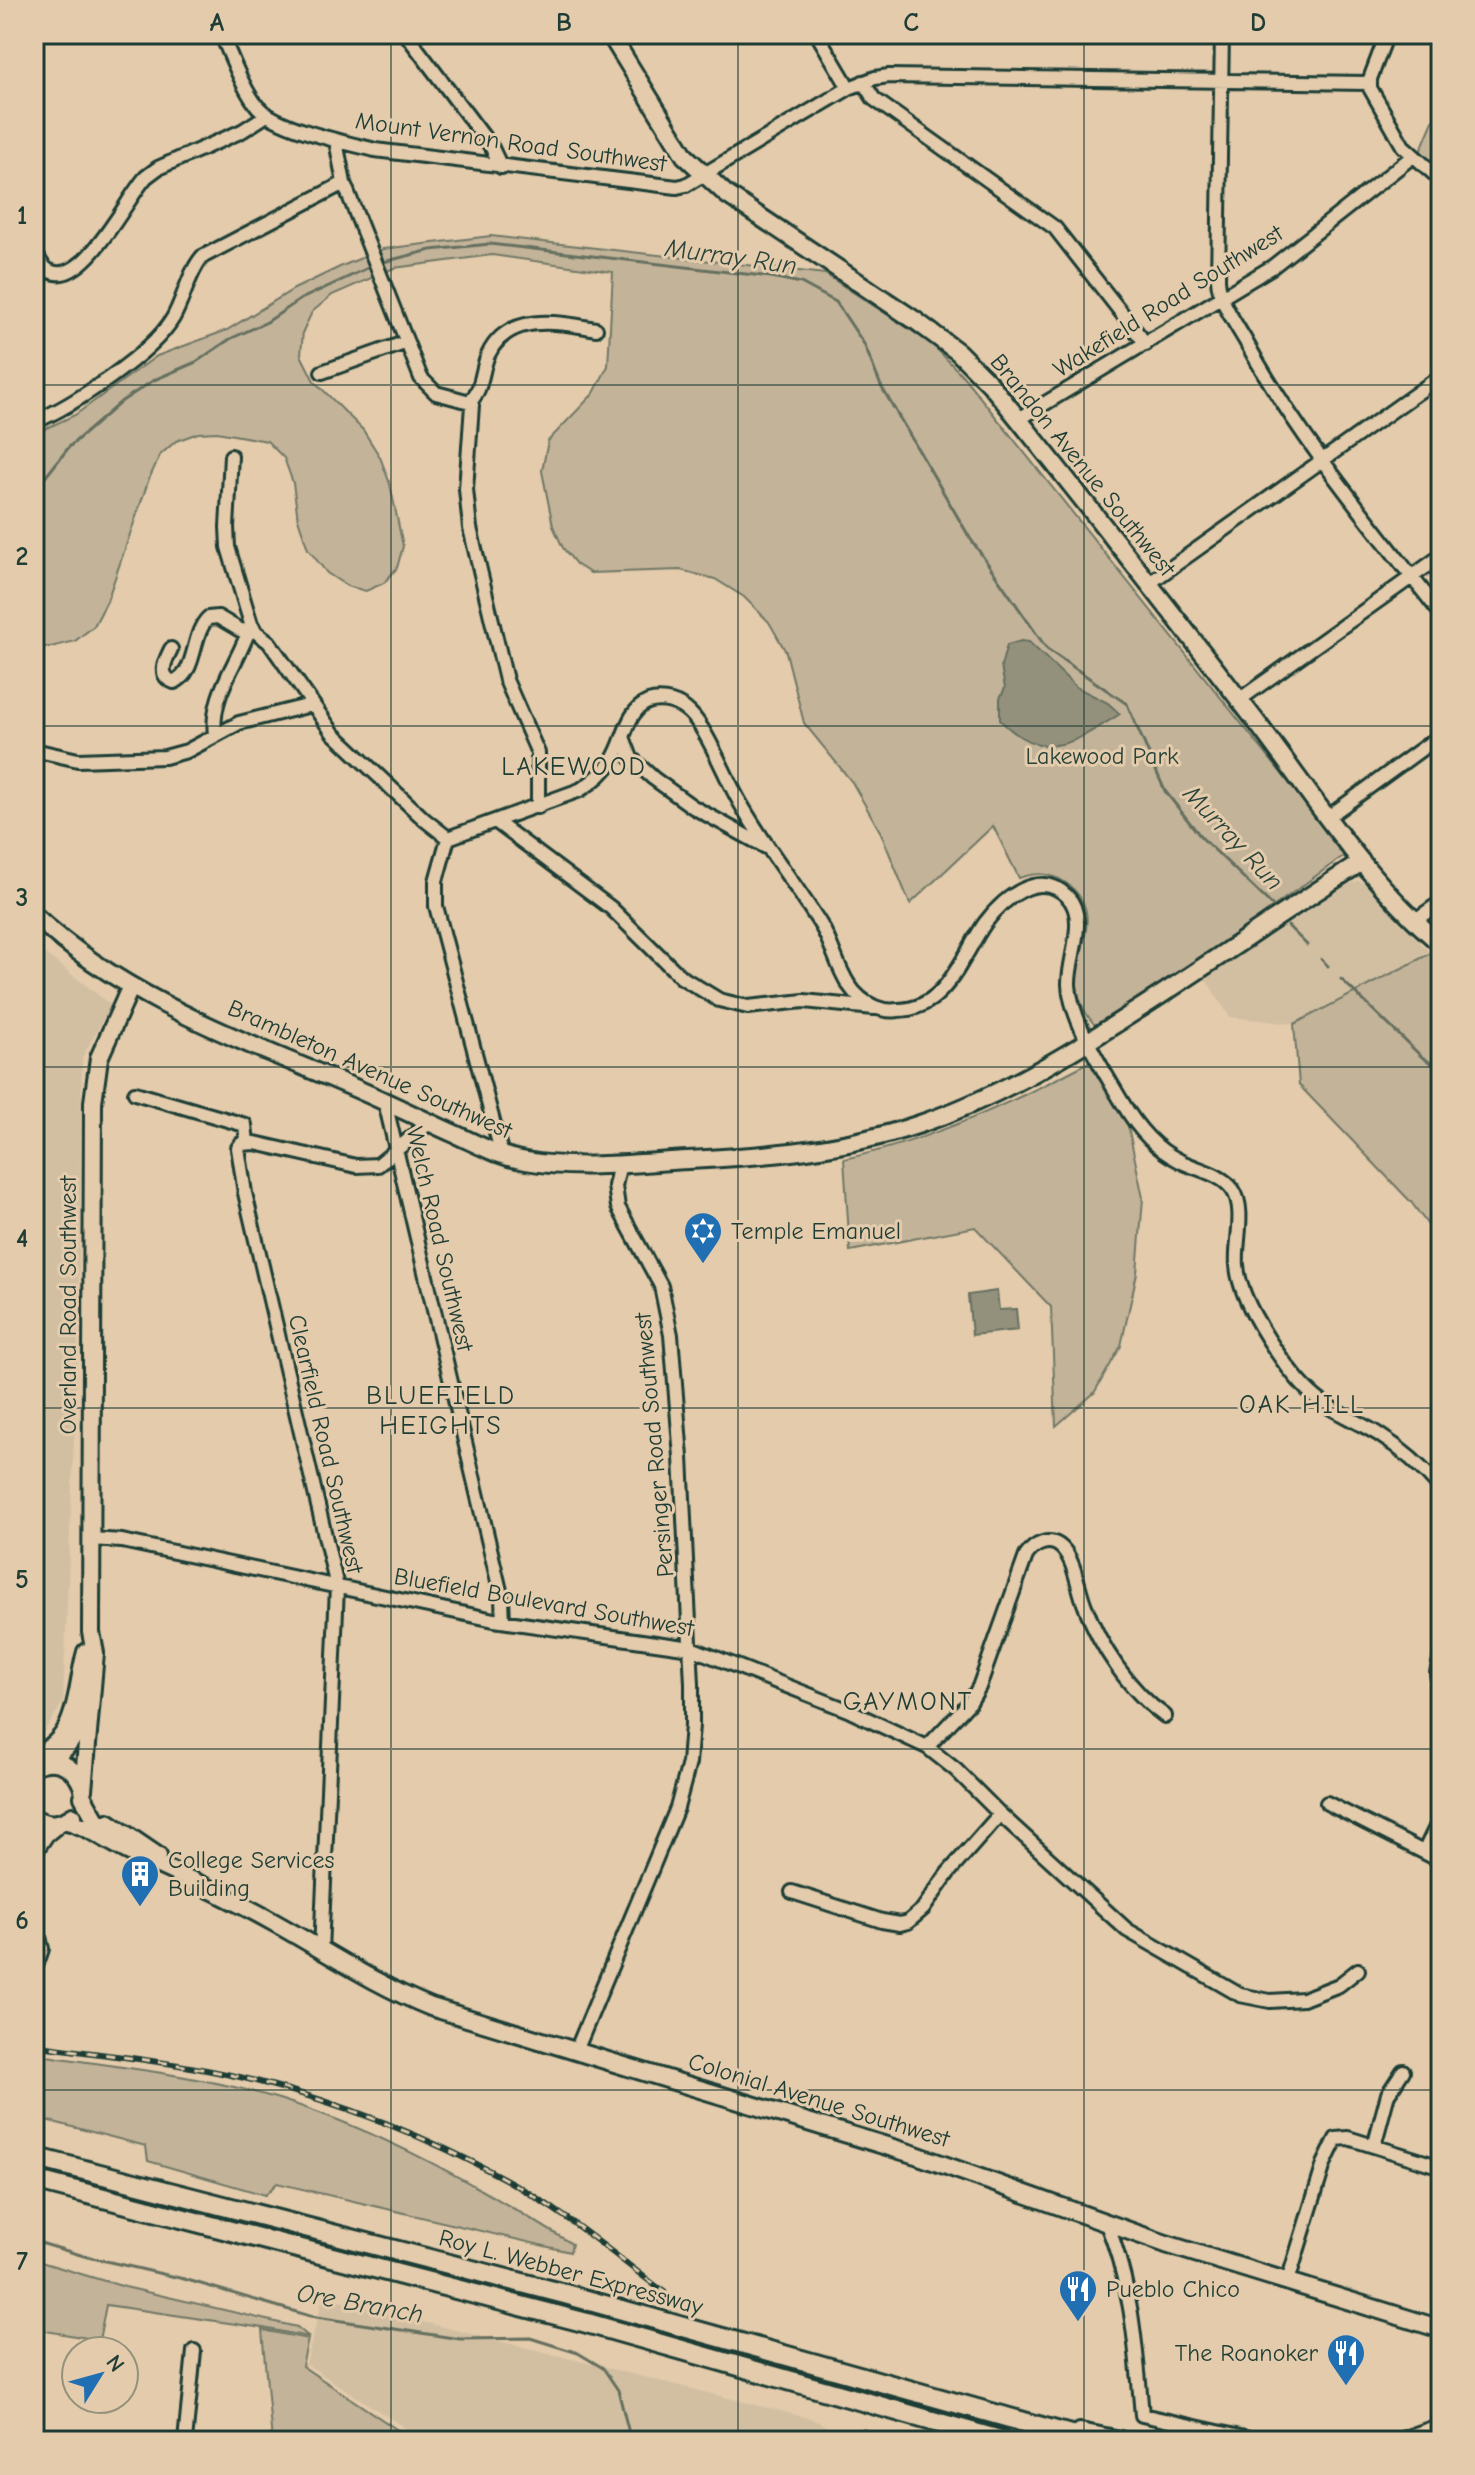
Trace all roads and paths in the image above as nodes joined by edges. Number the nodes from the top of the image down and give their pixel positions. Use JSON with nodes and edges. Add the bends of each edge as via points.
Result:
{"nodes":[{"id":1,"x":221,"y":34,"type":"edge"},
{"id":2,"x":406,"y":34,"type":"edge"},
{"id":3,"x":610,"y":34,"type":"edge"},
{"id":4,"x":817,"y":34,"type":"edge"},
{"id":5,"x":1222,"y":34,"type":"edge"},
{"id":6,"x":1387,"y":34,"type":"edge"},
{"id":7,"x":863,"y":82,"type":"junction"},
{"id":8,"x":1221,"y":82,"type":"junction"},
{"id":9,"x":1369,"y":83,"type":"junction"},
{"id":10,"x":849,"y":88,"type":"junction"},
{"id":11,"x":267,"y":115,"type":"junction"},
{"id":12,"x":336,"y":141,"type":"junction"},
{"id":13,"x":1413,"y":156,"type":"junction"},
{"id":14,"x":501,"y":167,"type":"junction"},
{"id":15,"x":703,"y":175,"type":"junction"},
{"id":16,"x":1441,"y":180,"type":"edge"},
{"id":17,"x":344,"y":183,"type":"junction"},
{"id":18,"x":34,"y":250,"type":"edge"},
{"id":19,"x":1222,"y":298,"type":"junction"},
{"id":20,"x":596,"y":329,"type":"dead end"},
{"id":21,"x":407,"y":342,"type":"junction"},
{"id":22,"x":1146,"y":344,"type":"junction"},
{"id":23,"x":322,"y":372,"type":"dead end"},
{"id":24,"x":1441,"y":376,"type":"edge"},
{"id":25,"x":470,"y":402,"type":"junction"},
{"id":26,"x":1019,"y":419,"type":"junction"},
{"id":27,"x":34,"y":422,"type":"edge"},
{"id":28,"x":231,"y":456,"type":"dead end"},
{"id":29,"x":1322,"y":461,"type":"junction"},
{"id":30,"x":1441,"y":556,"type":"edge"},
{"id":31,"x":1412,"y":576,"type":"junction"},
{"id":32,"x":1148,"y":584,"type":"junction"},
{"id":33,"x":1441,"y":614,"type":"edge"},
{"id":34,"x":252,"y":630,"type":"junction"},
{"id":35,"x":171,"y":649,"type":"dead end"},
{"id":36,"x":1239,"y":700,"type":"junction"},
{"id":37,"x":311,"y":705,"type":"junction"},
{"id":38,"x":215,"y":735,"type":"junction"},
{"id":39,"x":1441,"y":735,"type":"edge"},
{"id":40,"x":623,"y":737,"type":"junction"},
{"id":41,"x":34,"y":750,"type":"edge"},
{"id":42,"x":538,"y":807,"type":"junction"},
{"id":43,"x":1328,"y":817,"type":"junction"},
{"id":44,"x":495,"y":821,"type":"junction"},
{"id":45,"x":448,"y":838,"type":"junction"},
{"id":46,"x":770,"y":849,"type":"junction"},
{"id":47,"x":1362,"y":862,"type":"junction"},
{"id":48,"x":1441,"y":902,"type":"edge"},
{"id":49,"x":34,"y":915,"type":"edge"},
{"id":50,"x":1414,"y":921,"type":"junction"},
{"id":51,"x":1441,"y":944,"type":"edge"},
{"id":52,"x":131,"y":986,"type":"junction"},
{"id":53,"x":878,"y":1009,"type":"junction"},
{"id":54,"x":1089,"y":1041,"type":"junction"},
{"id":55,"x":135,"y":1093,"type":"dead end"},
{"id":56,"x":385,"y":1102,"type":"junction"},
{"id":57,"x":429,"y":1123,"type":"junction"},
{"id":58,"x":247,"y":1142,"type":"junction"},
{"id":59,"x":397,"y":1150,"type":"junction"},
{"id":60,"x":502,"y":1155,"type":"junction"},
{"id":61,"x":620,"y":1163,"type":"junction"},
{"id":62,"x":1441,"y":1489,"type":"edge"},
{"id":63,"x":91,"y":1539,"type":"junction"},
{"id":64,"x":337,"y":1587,"type":"junction"},
{"id":65,"x":503,"y":1621,"type":"junction"},
{"id":66,"x":91,"y":1632,"type":"junction"},
{"id":67,"x":691,"y":1648,"type":"junction"},
{"id":68,"x":1441,"y":1655,"type":"edge"},
{"id":69,"x":1441,"y":1698,"type":"edge"},
{"id":70,"x":1165,"y":1716,"type":"dead end"},
{"id":71,"x":927,"y":1747,"type":"junction"},
{"id":72,"x":38,"y":1761,"type":"edge"},
{"id":73,"x":83,"y":1788,"type":"junction"},
{"id":74,"x":1327,"y":1803,"type":"dead end"},
{"id":75,"x":1000,"y":1814,"type":"junction"},
{"id":76,"x":1441,"y":1817,"type":"edge"},
{"id":77,"x":34,"y":1818,"type":"edge"},
{"id":78,"x":64,"y":1822,"type":"junction"},
{"id":79,"x":1424,"y":1852,"type":"junction"},
{"id":80,"x":34,"y":1854,"type":"edge"},
{"id":81,"x":1441,"y":1861,"type":"edge"},
{"id":82,"x":198,"y":1882,"type":"junction"},
{"id":83,"x":792,"y":1892,"type":"dead end"},
{"id":84,"x":34,"y":1916,"type":"edge"},
{"id":85,"x":321,"y":1951,"type":"junction"},
{"id":86,"x":1358,"y":1970,"type":"dead end"},
{"id":87,"x":34,"y":1972,"type":"edge"},
{"id":88,"x":576,"y":2051,"type":"junction"},
{"id":89,"x":1403,"y":2071,"type":"dead end"},
{"id":90,"x":1374,"y":2146,"type":"junction"},
{"id":91,"x":34,"y":2157,"type":"edge"},
{"id":92,"x":1441,"y":2167,"type":"edge"},
{"id":93,"x":34,"y":2180,"type":"edge"},
{"id":94,"x":1106,"y":2222,"type":"junction"},
{"id":95,"x":1288,"y":2281,"type":"junction"},
{"id":96,"x":1441,"y":2329,"type":"edge"},
{"id":97,"x":194,"y":2351,"type":"dead end"},
{"id":98,"x":1043,"y":2426,"type":"junction"},
{"id":99,"x":1441,"y":2428,"type":"edge"},
{"id":100,"x":185,"y":2441,"type":"edge"},
{"id":101,"x":1003,"y":2441,"type":"edge"},
{"id":102,"x":1092,"y":2441,"type":"edge"},
{"id":103,"x":1120,"y":2441,"type":"edge"},
{"id":104,"x":1258,"y":2441,"type":"edge"},
{"id":105,"x":1405,"y":2441,"type":"edge"}],
"edges":[{"from":1,"to":11,"type":"street","via":[[255,103]]},
{"from":2,"to":14,"type":"street"},
{"from":3,"to":15,"type":"main road","name":"Brandon Avenue Southwest","via":[[674,141]]},
{"from":4,"to":10,"type":"street"},
{"from":5,"to":8,"type":"street"},
{"from":6,"to":9,"type":"street"},
{"from":7,"to":8,"type":"street","name":"Mount Vernon Road Southwest","via":[[889,76]]},
{"from":7,"to":10,"type":"street","name":"Mount Vernon Road Southwest"},
{"from":7,"to":22,"type":"street","via":[[874,99],[1055,228]]},
{"from":8,"to":9,"type":"street","name":"Mount Vernon Road Southwest"},
{"from":8,"to":19,"type":"street"},
{"from":9,"to":13,"type":"street","via":[[1394,133]]},
{"from":10,"to":15,"type":"street","name":"Mount Vernon Road Southwest"},
{"from":11,"to":12,"type":"street","name":"Mount Vernon Road Southwest"},
{"from":11,"to":18,"type":"street","via":[[146,177],[78,267],[53,273]]},
{"from":12,"to":14,"type":"street","name":"Mount Vernon Road Southwest"},
{"from":12,"to":17,"type":"street"},
{"from":13,"to":16,"type":"street"},
{"from":13,"to":19,"type":"street","name":"Wakefield Road Southwest","via":[[1272,267]]},
{"from":14,"to":15,"type":"street","name":"Mount Vernon Road Southwest","via":[[677,187]]},
{"from":15,"to":26,"type":"main road","name":"Brandon Avenue Southwest","via":[[958,352]]},
{"from":17,"to":21,"type":"street"},
{"from":17,"to":27,"type":"street","via":[[202,257],[172,319],[151,344],[73,403]]},
{"from":19,"to":22,"type":"street","name":"Wakefield Road Southwest"},
{"from":19,"to":29,"type":"street","via":[[1276,396]]},
{"from":20,"to":25,"type":"street","via":[[541,323],[510,329],[488,355]]},
{"from":21,"to":23,"type":"street"},
{"from":21,"to":25,"type":"street","via":[[427,386]]},
{"from":22,"to":26,"type":"street","name":"Wakefield Road Southwest"},
{"from":24,"to":29,"type":"street"},
{"from":25,"to":42,"type":"street","via":[[470,528],[506,680],[538,753]]},
{"from":26,"to":32,"type":"main road","name":"Brandon Avenue Southwest"},
{"from":28,"to":34,"type":"street","via":[[228,547]]},
{"from":29,"to":31,"type":"street"},
{"from":29,"to":32,"type":"street"},
{"from":30,"to":31,"type":"street"},
{"from":31,"to":33,"type":"street"},
{"from":31,"to":36,"type":"street"},
{"from":32,"to":36,"type":"main road","name":"Brandon Avenue Southwest"},
{"from":34,"to":35,"type":"street","via":[[208,618],[188,669],[174,682],[164,672]]},
{"from":34,"to":37,"type":"street","via":[[277,652]]},
{"from":34,"to":38,"type":"street","via":[[218,696]]},
{"from":36,"to":43,"type":"main road","name":"Brandon Avenue Southwest"},
{"from":37,"to":38,"type":"street","via":[[268,714]]},
{"from":37,"to":45,"type":"street","via":[[333,733]]},
{"from":38,"to":41,"type":"street","via":[[165,757],[78,760]]},
{"from":39,"to":43,"type":"street"},
{"from":40,"to":42,"type":"street","via":[[592,782]]},
{"from":40,"to":46,"type":"street","via":[[631,758],[653,778],[693,807]]},
{"from":40,"to":46,"type":"street","via":[[634,713],[648,702],[669,701],[688,710]]},
{"from":42,"to":44,"type":"street"},
{"from":43,"to":47,"type":"main road","name":"Brandon Avenue Southwest"},
{"from":44,"to":45,"type":"street"},
{"from":44,"to":53,"type":"street","via":[[611,908],[681,977],[719,1000],[748,1007],[804,1001]]},
{"from":45,"to":60,"type":"street","via":[[436,881],[436,906]]},
{"from":46,"to":53,"type":"street","via":[[822,927],[845,979]]},
{"from":47,"to":50,"type":"main road","name":"Brandon Avenue Southwest"},
{"from":47,"to":54,"type":"main road","name":"Brambleton Avenue Southwest"},
{"from":48,"to":50,"type":"street"},
{"from":49,"to":52,"type":"main road","name":"Brambleton Avenue Southwest"},
{"from":50,"to":51,"type":"main road","name":"Brandon Avenue Southwest"},
{"from":52,"to":56,"type":"main road","name":"Brambleton Avenue Southwest"},
{"from":52,"to":63,"type":"main road","name":"Overland Road Southwest","via":[[99,1058],[93,1102]]},
{"from":53,"to":54,"type":"street","via":[[909,1010],[932,999],[958,970],[997,909],[1025,888],[1051,886],[1066,895],[1075,911],[1069,990]]},
{"from":54,"to":61,"type":"main road","name":"Brambleton Avenue Southwest","via":[[967,1105],[883,1135],[776,1155]]},
{"from":54,"to":62,"type":"street","via":[[1123,1105],[1151,1140],[1234,1191],[1239,1281],[1254,1315],[1298,1379],[1316,1398],[1403,1452]]},
{"from":55,"to":58,"type":"street","via":[[245,1125]]},
{"from":56,"to":57,"type":"main road","name":"Brambleton Avenue Southwest"},
{"from":56,"to":59,"type":"street","name":"Welch Road Southwest"},
{"from":57,"to":59,"type":"street"},
{"from":57,"to":60,"type":"main road","name":"Brambleton Avenue Southwest"},
{"from":58,"to":59,"type":"street","via":[[356,1166],[378,1165]]},
{"from":58,"to":64,"type":"street","name":"Clearfield Road Southwest","via":[[238,1148],[255,1236]]},
{"from":59,"to":65,"type":"street","name":"Welch Road Southwest"},
{"from":60,"to":61,"type":"main road","name":"Brambleton Avenue Southwest","via":[[550,1164]]},
{"from":61,"to":67,"type":"street","name":"Persinger Road Southwest","via":[[618,1207],[661,1286],[671,1335]]},
{"from":63,"to":64,"type":"street","name":"Bluefield Boulevard Southwest"},
{"from":63,"to":66,"type":"main road","name":"Overland Road Southwest"},
{"from":64,"to":65,"type":"street","name":"Bluefield Boulevard Southwest"},
{"from":64,"to":85,"type":"street","name":"Clearfield Road Southwest"},
{"from":65,"to":67,"type":"street","name":"Bluefield Boulevard Southwest"},
{"from":66,"to":72,"type":"main road","name":"Overland Road Southwest","via":[[77,1732],[61,1754]]},
{"from":66,"to":73,"type":"main road","name":"Overland Road Southwest","via":[[94,1679]]},
{"from":67,"to":71,"type":"street","name":"Bluefield Boulevard Southwest"},
{"from":67,"to":88,"type":"street","name":"Persinger Road Southwest","via":[[692,1725],[685,1783]]},
{"from":68,"to":69,"type":"street"},
{"from":70,"to":71,"type":"street","via":[[1112,1657],[1085,1608],[1065,1551],[1051,1542],[1036,1545],[1026,1556],[979,1687]]},
{"from":71,"to":75,"type":"street","name":"Bluefield Boulevard Southwest"},
{"from":72,"to":73,"type":"main road","via":[[69,1767]]},
{"from":73,"to":78,"type":"main road","via":[[78,1810]]},
{"from":73,"to":82,"type":"main road","name":"Colonial Avenue Southwest","via":[[99,1815]]},
{"from":74,"to":79,"type":"street"},
{"from":75,"to":83,"type":"street","via":[[908,1922],[882,1921]]},
{"from":75,"to":86,"type":"street","name":"Bluefield Boulevard Southwest","via":[[1127,1930],[1240,1995],[1270,2001],[1303,1999],[1339,1985]]},
{"from":76,"to":79,"type":"street"},
{"from":77,"to":78,"type":"main road","name":"Colonial Avenue Southwest","via":[[48,1824]]},
{"from":78,"to":80,"type":"street"},
{"from":78,"to":82,"type":"main road","name":"Colonial Avenue Southwest","via":[[78,1823]]},
{"from":79,"to":81,"type":"street"},
{"from":82,"to":85,"type":"main road","name":"Colonial Avenue Southwest"},
{"from":84,"to":87,"type":"street","via":[[42,1949]]},
{"from":85,"to":88,"type":"main road","name":"Colonial Avenue Southwest","via":[[422,2003]]},
{"from":88,"to":94,"type":"main road","name":"Colonial Avenue Southwest","via":[[916,2155]]},
{"from":89,"to":90,"type":"street","via":[[1388,2094]]},
{"from":90,"to":92,"type":"street"},
{"from":90,"to":95,"type":"street","via":[[1342,2137],[1332,2142]]},
{"from":91,"to":98,"type":"highway","name":"Roy L. Webber Expressway","via":[[565,2294]]},
{"from":93,"to":101,"type":"highway","name":"Roy L. Webber Expressway","via":[[587,2323]]},
{"from":94,"to":95,"type":"main road","name":"Colonial Avenue Southwest"},
{"from":94,"to":104,"type":"street","via":[[1128,2289],[1142,2415]]},
{"from":95,"to":96,"type":"main road","name":"Colonial Avenue Southwest"},
{"from":97,"to":100,"type":"street"},
{"from":98,"to":102,"type":"highway","name":"Roy L. Webber Expressway"},
{"from":98,"to":103,"type":"highway"},
{"from":99,"to":105,"type":"highway"}]}
